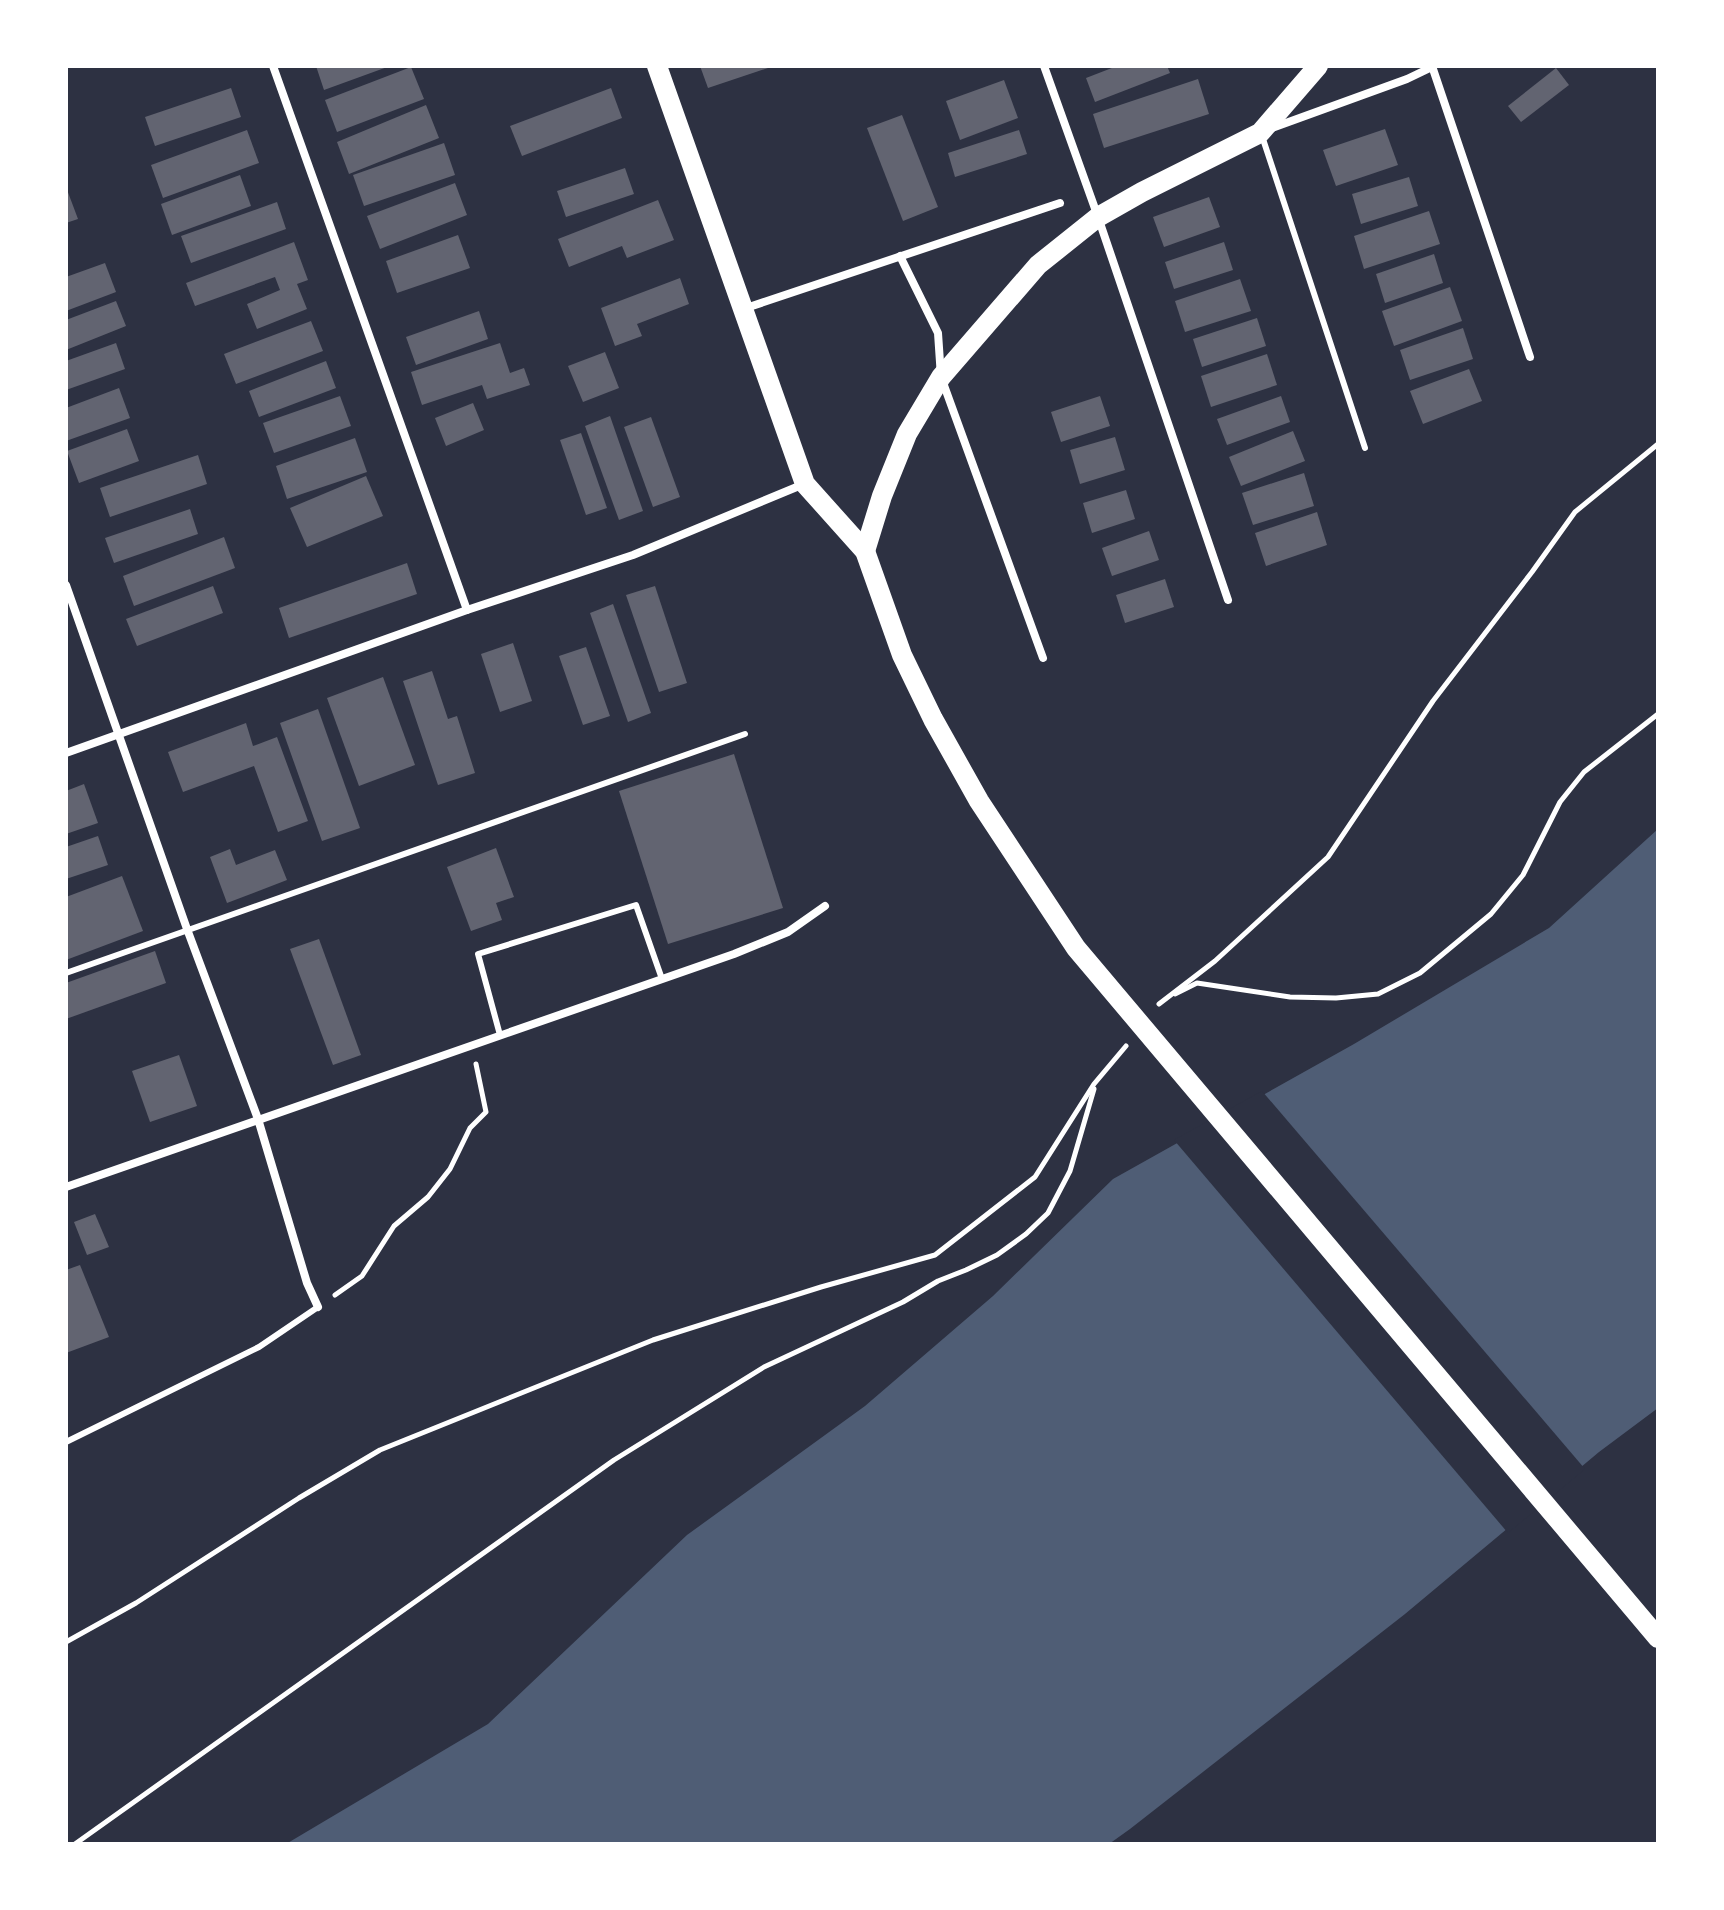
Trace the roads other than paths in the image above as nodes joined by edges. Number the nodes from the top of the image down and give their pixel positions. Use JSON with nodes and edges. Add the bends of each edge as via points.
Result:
{"nodes":[{"id":1,"x":273,"y":66,"type":"edge"},
{"id":2,"x":657,"y":66,"type":"edge"},
{"id":3,"x":1044,"y":66,"type":"edge"},
{"id":4,"x":1318,"y":66,"type":"edge"},
{"id":5,"x":1432,"y":66,"type":"edge"},
{"id":6,"x":1260,"y":133,"type":"junction"},
{"id":7,"x":1060,"y":203,"type":"dead end"},
{"id":8,"x":1098,"y":217,"type":"junction"},
{"id":9,"x":900,"y":256,"type":"junction"},
{"id":10,"x":744,"y":309,"type":"junction"},
{"id":11,"x":1530,"y":357,"type":"dead end"},
{"id":12,"x":941,"y":377,"type":"junction"},
{"id":13,"x":1365,"y":448,"type":"dead end"},
{"id":14,"x":805,"y":484,"type":"junction"},
{"id":15,"x":865,"y":551,"type":"junction"},
{"id":16,"x":66,"y":585,"type":"edge"},
{"id":17,"x":1228,"y":600,"type":"dead end"},
{"id":18,"x":467,"y":610,"type":"junction"},
{"id":19,"x":1043,"y":658,"type":"dead end"},
{"id":20,"x":119,"y":734,"type":"junction"},
{"id":21,"x":745,"y":734,"type":"dead end"},
{"id":22,"x":66,"y":753,"type":"edge"},
{"id":23,"x":825,"y":906,"type":"dead end"},
{"id":24,"x":187,"y":929,"type":"junction"},
{"id":25,"x":66,"y":973,"type":"edge"},
{"id":26,"x":662,"y":979,"type":"junction"},
{"id":27,"x":500,"y":1035,"type":"junction"},
{"id":28,"x":258,"y":1119,"type":"junction"},
{"id":29,"x":66,"y":1187,"type":"edge"},
{"id":30,"x":318,"y":1307,"type":"joint"},
{"id":31,"x":66,"y":1442,"type":"edge"},
{"id":32,"x":1658,"y":1638,"type":"edge"}],
"edges":[{"from":1,"to":18,"type":"street"},
{"from":2,"to":10,"type":"main road"},
{"from":3,"to":8,"type":"street"},
{"from":4,"to":6,"type":"main road"},
{"from":5,"to":6,"type":"street"},
{"from":5,"to":11,"type":"street"},
{"from":6,"to":8,"type":"main road"},
{"from":6,"to":13,"type":"lane"},
{"from":7,"to":9,"type":"street"},
{"from":8,"to":12,"type":"main road","via":[[1038,265]]},
{"from":8,"to":17,"type":"street"},
{"from":9,"to":10,"type":"street"},
{"from":9,"to":12,"type":"street","via":[[938,333]]},
{"from":10,"to":14,"type":"main road"},
{"from":12,"to":15,"type":"main road","via":[[907,434]]},
{"from":12,"to":19,"type":"street"},
{"from":14,"to":15,"type":"main road"},
{"from":14,"to":18,"type":"street","via":[[633,555]]},
{"from":15,"to":32,"type":"main road","via":[[891,628],[933,719],[979,801],[1076,948]]},
{"from":16,"to":20,"type":"street"},
{"from":18,"to":20,"type":"street"},
{"from":20,"to":22,"type":"street"},
{"from":20,"to":24,"type":"street"},
{"from":21,"to":24,"type":"lane"},
{"from":23,"to":26,"type":"street","via":[[788,932]]},
{"from":24,"to":25,"type":"lane"},
{"from":24,"to":28,"type":"street"},
{"from":26,"to":27,"type":"street"},
{"from":26,"to":27,"type":"lane","via":[[636,905],[478,954]]},
{"from":27,"to":28,"type":"street"},
{"from":28,"to":29,"type":"street"},
{"from":28,"to":30,"type":"street"},
{"from":30,"to":31,"type":"lane","via":[[259,1347]]}]}
